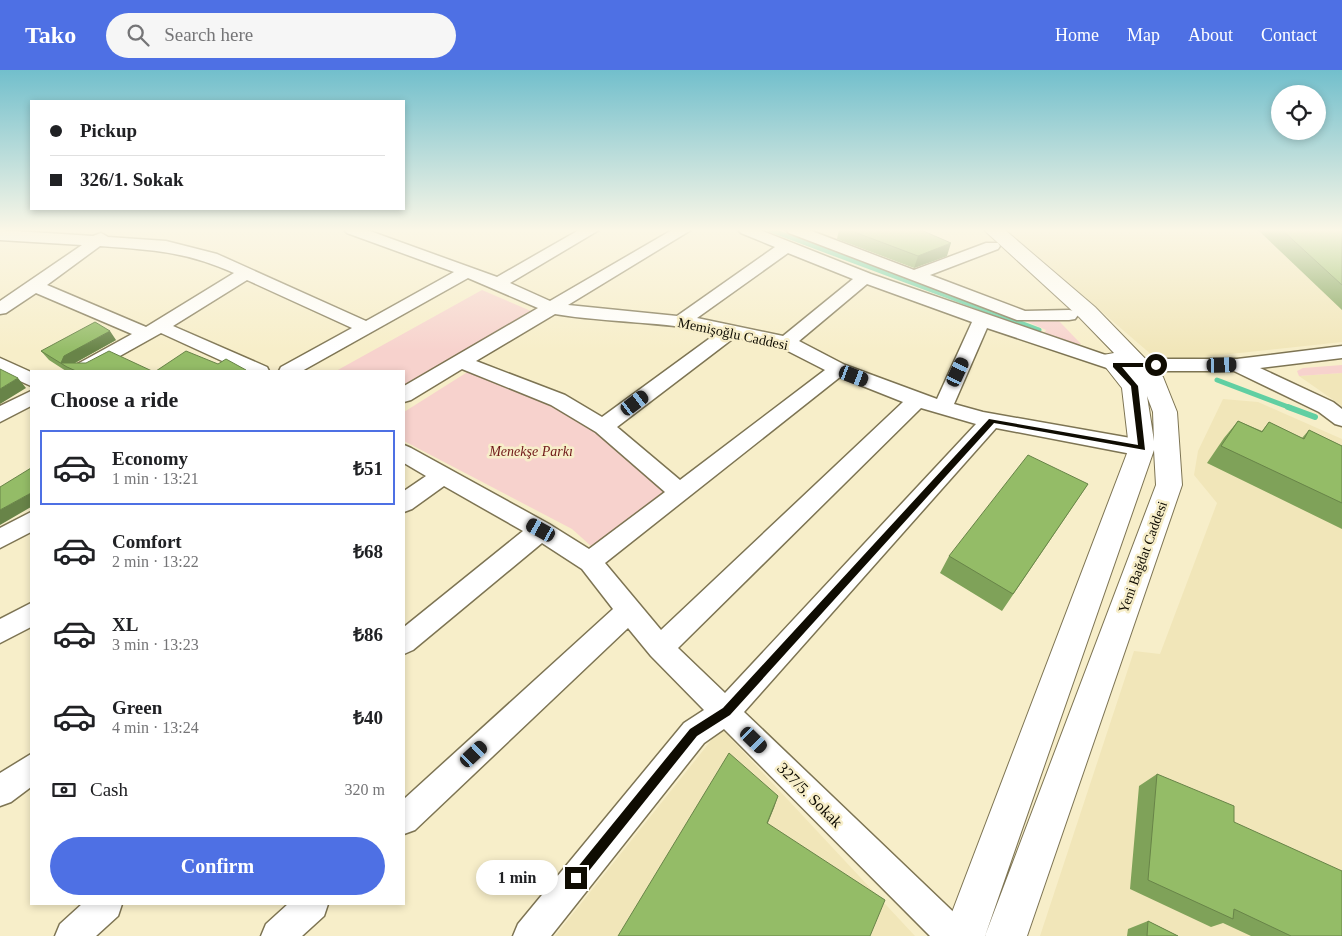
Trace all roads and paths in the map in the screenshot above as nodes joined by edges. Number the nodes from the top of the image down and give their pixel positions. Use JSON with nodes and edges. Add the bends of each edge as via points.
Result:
{"nodes":[{"id":1,"x":56,"y":270,"type":"edge"},
{"id":2,"x":240,"y":270,"type":"edge"},
{"id":3,"x":458,"y":270,"type":"edge"},
{"id":4,"x":520,"y":270,"type":"edge"},
{"id":5,"x":616,"y":270,"type":"edge"},
{"id":6,"x":754,"y":270,"type":"edge"},
{"id":7,"x":845,"y":270,"type":"edge"},
{"id":8,"x":902,"y":270,"type":"edge"},
{"id":9,"x":923,"y":270,"type":"edge"},
{"id":10,"x":1023,"y":270,"type":"edge"},
{"id":11,"x":1032,"y":270,"type":"edge"},
{"id":12,"x":246,"y":273,"type":"junction"},
{"id":13,"x":465,"y":273,"type":"junction"},
{"id":14,"x":915,"y":275,"type":"junction"},
{"id":15,"x":865,"y":278,"type":"junction"},
{"id":16,"x":498,"y":283,"type":"junction"},
{"id":17,"x":34,"y":286,"type":"junction"},
{"id":18,"x":553,"y":308,"type":"junction"},
{"id":19,"x":0,"y":309,"type":"edge"},
{"id":20,"x":1069,"y":315,"type":"junction"},
{"id":21,"x":982,"y":320,"type":"junction"},
{"id":22,"x":680,"y":322,"type":"junction"},
{"id":23,"x":365,"y":326,"type":"junction"},
{"id":24,"x":153,"y":330,"type":"junction"},
{"id":25,"x":730,"y":332,"type":"junction"},
{"id":26,"x":786,"y":342,"type":"junction"},
{"id":27,"x":1342,"y":352,"type":"edge"},
{"id":28,"x":461,"y":362,"type":"junction"},
{"id":29,"x":0,"y":364,"type":"edge"},
{"id":30,"x":1127,"y":365,"type":"junction"},
{"id":31,"x":1237,"y":365,"type":"junction"},
{"id":32,"x":838,"y":369,"type":"junction"},
{"id":33,"x":81,"y":370,"type":"edge"},
{"id":34,"x":257,"y":370,"type":"edge"},
{"id":35,"x":290,"y":370,"type":"edge"},
{"id":36,"x":30,"y":379,"type":"edge"},
{"id":37,"x":405,"y":394,"type":"edge"},
{"id":38,"x":30,"y":399,"type":"edge"},
{"id":39,"x":916,"y":400,"type":"junction"},
{"id":40,"x":943,"y":407,"type":"junction"},
{"id":41,"x":0,"y":415,"type":"edge"},
{"id":42,"x":1342,"y":419,"type":"edge"},
{"id":43,"x":992,"y":420,"type":"junction"},
{"id":44,"x":603,"y":427,"type":"junction"},
{"id":45,"x":1142,"y":448,"type":"junction"},
{"id":46,"x":405,"y":454,"type":"edge"},
{"id":47,"x":443,"y":475,"type":"junction"},
{"id":48,"x":680,"y":492,"type":"junction"},
{"id":49,"x":405,"y":502,"type":"edge"},
{"id":50,"x":30,"y":522,"type":"edge"},
{"id":51,"x":541,"y":530,"type":"junction"},
{"id":52,"x":0,"y":539,"type":"edge"},
{"id":53,"x":590,"y":562,"type":"junction"},
{"id":54,"x":629,"y":611,"type":"junction"},
{"id":55,"x":30,"y":615,"type":"edge"},
{"id":56,"x":0,"y":632,"type":"edge"},
{"id":57,"x":405,"y":641,"type":"edge"},
{"id":58,"x":660,"y":648,"type":"junction"},
{"id":59,"x":726,"y":712,"type":"junction"},
{"id":60,"x":30,"y":770,"type":"edge"},
{"id":61,"x":0,"y":791,"type":"edge"},
{"id":62,"x":405,"y":818,"type":"edge"},
{"id":63,"x":105,"y":905,"type":"edge"},
{"id":64,"x":311,"y":905,"type":"edge"},
{"id":65,"x":72,"y":936,"type":"edge"},
{"id":66,"x":278,"y":936,"type":"edge"},
{"id":67,"x":530,"y":936,"type":"edge"},
{"id":68,"x":954,"y":936,"type":"edge"},
{"id":69,"x":964,"y":936,"type":"edge"},
{"id":70,"x":1006,"y":936,"type":"edge"}],
"edges":[{"from":1,"to":17,"type":"street"},
{"from":2,"to":12,"type":"street"},
{"from":3,"to":13,"type":"street","name":"Memişoğlu Caddesi"},
{"from":4,"to":16,"type":"street"},
{"from":5,"to":18,"type":"street"},
{"from":6,"to":22,"type":"street"},
{"from":7,"to":15,"type":"street"},
{"from":8,"to":14,"type":"street"},
{"from":9,"to":14,"type":"street"},
{"from":10,"to":20,"type":"main road","name":"Yeni Bağdat Caddesi"},
{"from":11,"to":30,"type":"main road","name":"Yeni Bağdat Caddesi","via":[[1087,312]]},
{"from":12,"to":23,"type":"street"},
{"from":12,"to":24,"type":"street"},
{"from":13,"to":16,"type":"street","name":"Memişoğlu Caddesi"},
{"from":13,"to":23,"type":"street"},
{"from":14,"to":20,"type":"street","via":[[1023,316]]},
{"from":15,"to":21,"type":"street"},
{"from":15,"to":26,"type":"street"},
{"from":16,"to":18,"type":"street","name":"Memişoğlu Caddesi"},
{"from":17,"to":19,"type":"street"},
{"from":17,"to":24,"type":"street"},
{"from":18,"to":22,"type":"street","name":"Memişoğlu Caddesi"},
{"from":18,"to":28,"type":"street"},
{"from":20,"to":30,"type":"main road","name":"Yeni Bağdat Caddesi"},
{"from":21,"to":30,"type":"street"},
{"from":21,"to":40,"type":"street"},
{"from":22,"to":25,"type":"street","name":"Memişoğlu Caddesi"},
{"from":23,"to":35,"type":"street"},
{"from":24,"to":33,"type":"street"},
{"from":24,"to":34,"type":"street"},
{"from":25,"to":26,"type":"street","name":"Memişoğlu Caddesi"},
{"from":25,"to":44,"type":"street"},
{"from":26,"to":32,"type":"street","name":"Memişoğlu Caddesi"},
{"from":27,"to":31,"type":"street"},
{"from":28,"to":37,"type":"street"},
{"from":28,"to":44,"type":"street","via":[[558,400]]},
{"from":29,"to":36,"type":"street"},
{"from":30,"to":31,"type":"street"},
{"from":30,"to":45,"type":"main road","name":"Yeni Bağdat Caddesi","via":[[1134,386]]},
{"from":30,"to":70,"type":"main road","name":"Yeni Bağdat Caddesi","via":[[1155,383],[1165,412],[1170,485]]},
{"from":31,"to":42,"type":"street","via":[[1326,407]]},
{"from":32,"to":39,"type":"street","name":"Memişoğlu Caddesi"},
{"from":32,"to":48,"type":"street"},
{"from":38,"to":41,"type":"street"},
{"from":39,"to":40,"type":"street","name":"Memişoğlu Caddesi"},
{"from":39,"to":58,"type":"street"},
{"from":40,"to":43,"type":"street","name":"Memişoğlu Caddesi"},
{"from":43,"to":45,"type":"street","name":"Memişoğlu Caddesi"},
{"from":43,"to":59,"type":"street"},
{"from":44,"to":48,"type":"street"},
{"from":45,"to":69,"type":"main road","name":"Yeni Bağdat Caddesi"},
{"from":46,"to":47,"type":"street","name":"327/5. Sokak"},
{"from":47,"to":49,"type":"street"},
{"from":47,"to":51,"type":"street","name":"327/5. Sokak"},
{"from":48,"to":53,"type":"street"},
{"from":50,"to":52,"type":"street"},
{"from":51,"to":53,"type":"street","name":"327/5. Sokak"},
{"from":51,"to":57,"type":"street"},
{"from":53,"to":54,"type":"street","name":"327/5. Sokak"},
{"from":54,"to":58,"type":"street","name":"327/5. Sokak"},
{"from":54,"to":62,"type":"street"},
{"from":55,"to":56,"type":"street"},
{"from":58,"to":59,"type":"street","name":"327/5. Sokak"},
{"from":59,"to":67,"type":"street","via":[[694,733]]},
{"from":59,"to":68,"type":"street","name":"327/5. Sokak"},
{"from":60,"to":61,"type":"street"},
{"from":63,"to":65,"type":"street"},
{"from":64,"to":66,"type":"street"}]}
